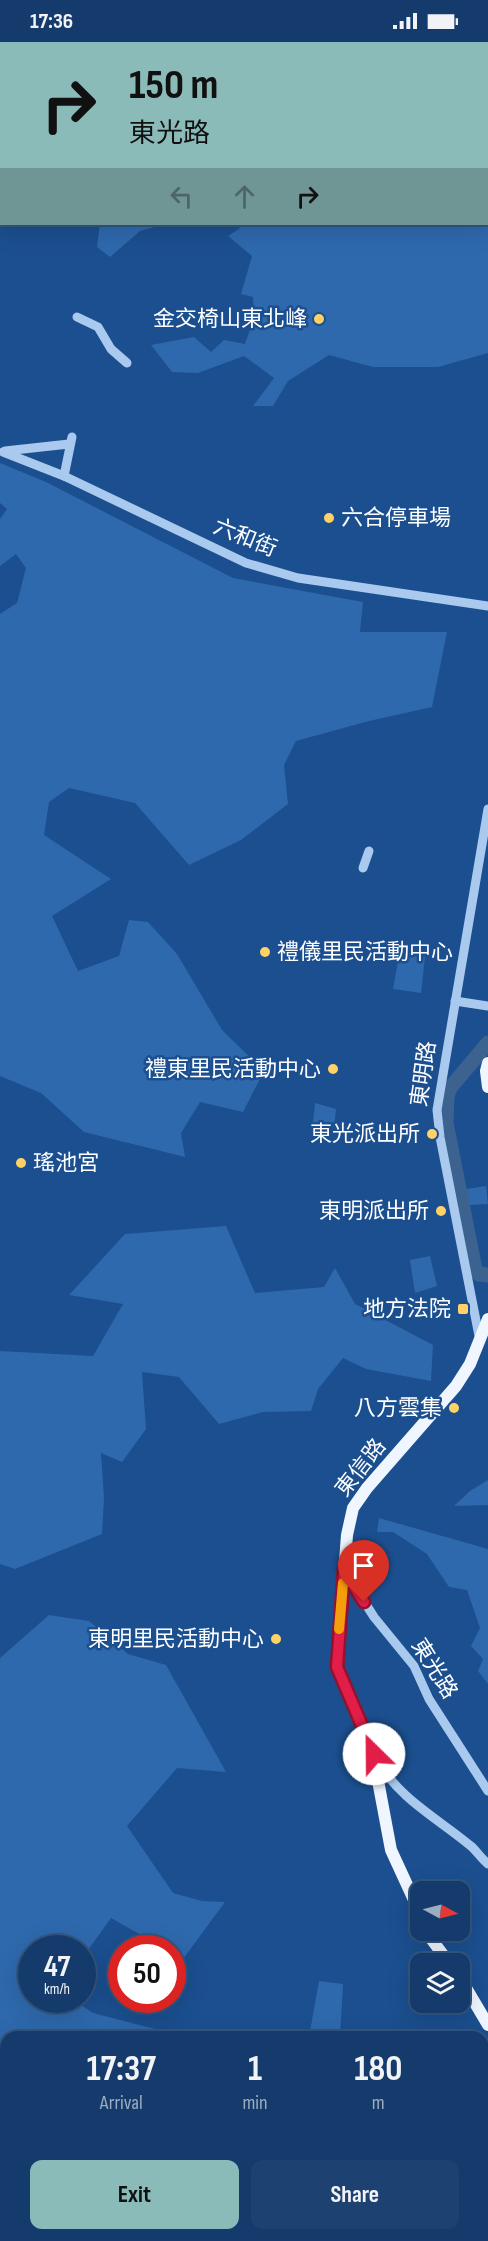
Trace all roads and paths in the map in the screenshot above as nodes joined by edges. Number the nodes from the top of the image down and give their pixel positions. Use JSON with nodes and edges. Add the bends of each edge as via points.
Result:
{"nodes":[{"id":1,"x":77,"y":317,"type":"dead end"},
{"id":2,"x":127,"y":363,"type":"dead end"},
{"id":3,"x":1,"y":452,"type":"edge"},
{"id":4,"x":64,"y":476,"type":"junction"},
{"id":5,"x":488,"y":606,"type":"edge"},
{"id":6,"x":488,"y":809,"type":"edge"},
{"id":7,"x":369,"y":851,"type":"dead end"},
{"id":8,"x":363,"y":868,"type":"dead end"},
{"id":9,"x":455,"y":1001,"type":"junction"},
{"id":10,"x":488,"y":1006,"type":"edge"},
{"id":11,"x":488,"y":1063,"type":"edge"},
{"id":12,"x":488,"y":1087,"type":"edge"},
{"id":13,"x":485,"y":1325,"type":"edge"},
{"id":14,"x":344,"y":1570,"type":"junction"},
{"id":15,"x":374,"y":1754,"type":"junction"},
{"id":16,"x":488,"y":1791,"type":"edge"},
{"id":17,"x":488,"y":1864,"type":"edge"},
{"id":18,"x":410,"y":1891,"type":"edge"},
{"id":19,"x":470,"y":1995,"type":"edge"},
{"id":20,"x":488,"y":2025,"type":"edge"}],
"edges":[{"from":1,"to":2,"type":"street","via":[[98,327],[111,349]]},
{"from":3,"to":4,"type":"street","name":"六和街"},
{"from":3,"to":4,"type":"street","via":[[71,441]]},
{"from":4,"to":5,"type":"street","name":"六和街","via":[[265,569],[298,578]]},
{"from":6,"to":9,"type":"street","name":"東明路"},
{"from":7,"to":8,"type":"street"},
{"from":9,"to":10,"type":"street"},
{"from":9,"to":13,"type":"street","name":"東明路","via":[[437,1110]]},
{"from":11,"to":12,"type":"main road"},
{"from":13,"to":14,"type":"main road","name":"東信路","via":[[480,1343],[456,1386],[353,1509]]},
{"from":14,"to":15,"type":"main road","name":"東信路","via":[[337,1667]]},
{"from":14,"to":16,"type":"street","name":"東光路","via":[[374,1617],[414,1666],[429,1699]]},
{"from":15,"to":17,"type":"street","name":"東信路","via":[[411,1802]]},
{"from":15,"to":18,"type":"main road","via":[[391,1850]]},
{"from":19,"to":20,"type":"main road"}]}
